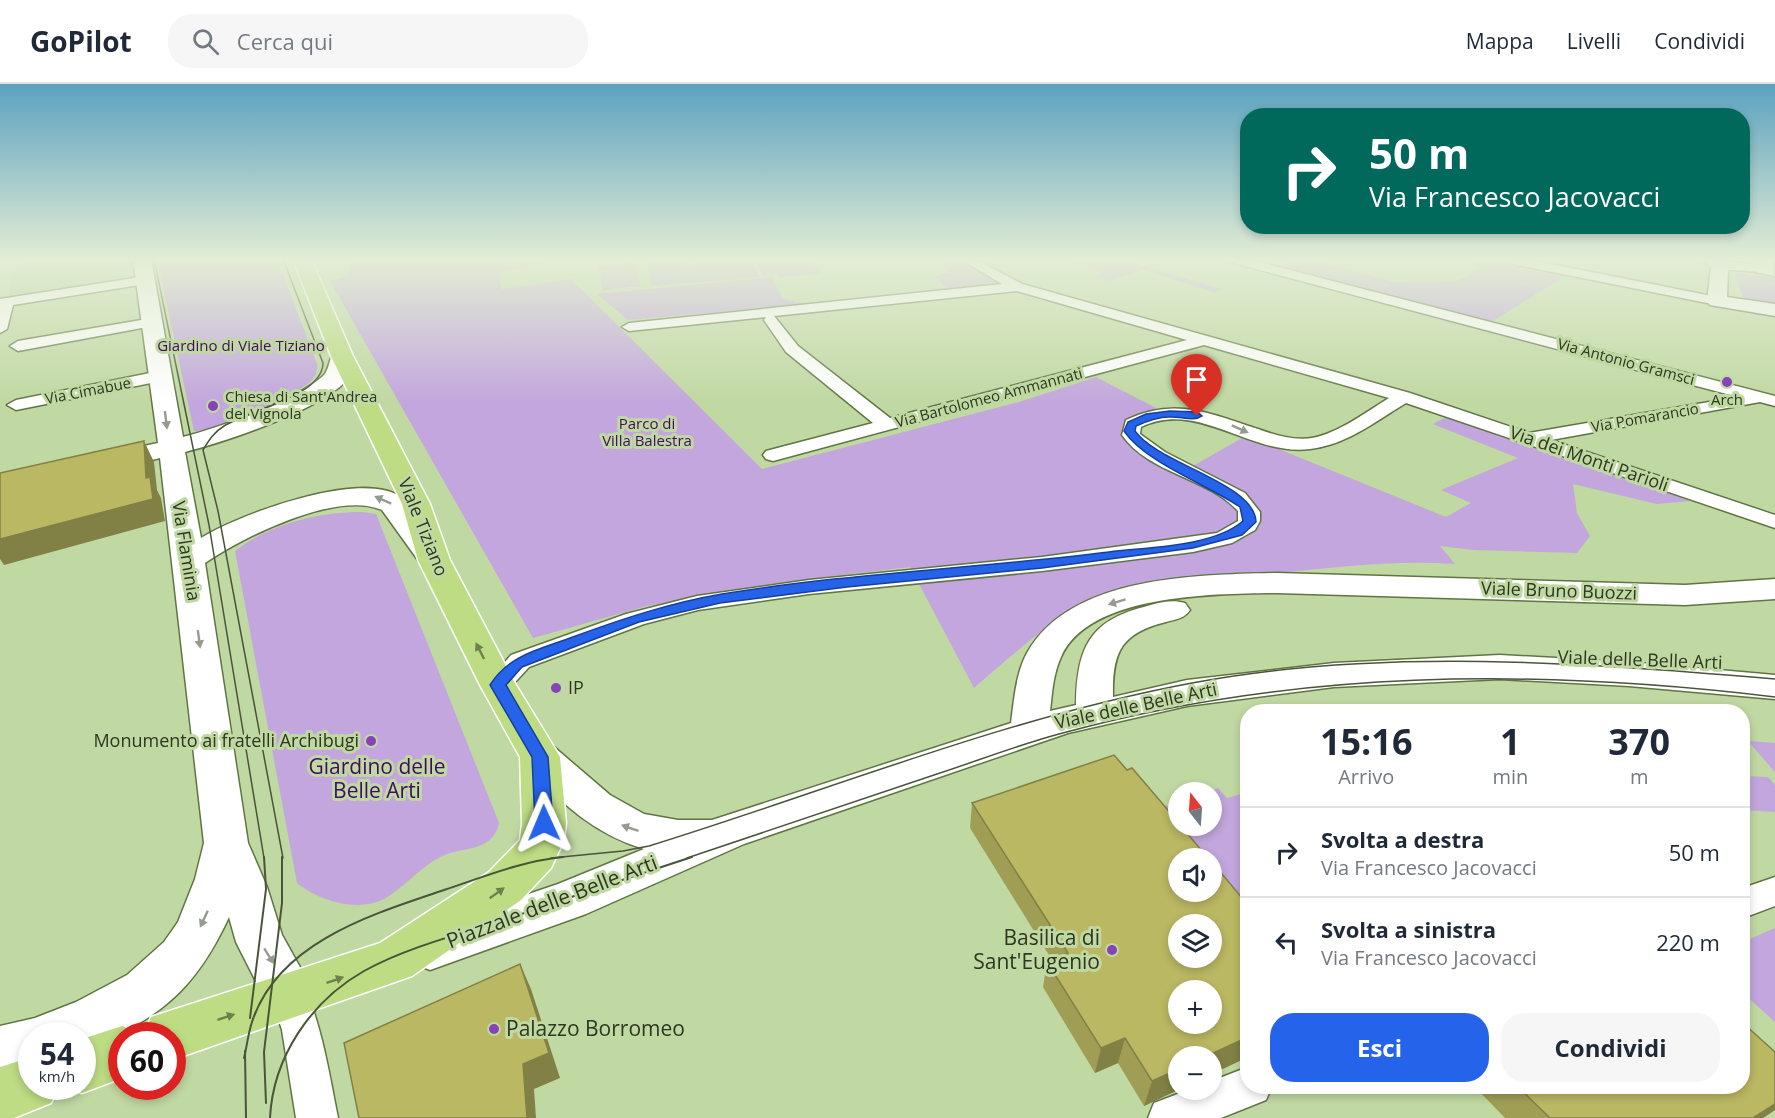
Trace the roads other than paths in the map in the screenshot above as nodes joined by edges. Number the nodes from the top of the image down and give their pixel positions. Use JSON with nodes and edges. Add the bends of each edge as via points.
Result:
{"nodes":[{"id":1,"x":3,"y":307,"type":"edge"},
{"id":2,"x":151,"y":307,"type":"edge"},
{"id":3,"x":322,"y":307,"type":"edge"},
{"id":4,"x":821,"y":307,"type":"edge"},
{"id":5,"x":1089,"y":307,"type":"edge"},
{"id":6,"x":1417,"y":307,"type":"edge"},
{"id":7,"x":771,"y":320,"type":"dead end"},
{"id":8,"x":153,"y":322,"type":"junction"},
{"id":9,"x":629,"y":327,"type":"dead end"},
{"id":10,"x":0,"y":329,"type":"edge"},
{"id":11,"x":1205,"y":340,"type":"junction"},
{"id":12,"x":18,"y":346,"type":"dead end"},
{"id":13,"x":342,"y":356,"type":"junction"},
{"id":14,"x":160,"y":376,"type":"junction"},
{"id":15,"x":1404,"y":397,"type":"junction"},
{"id":16,"x":1768,"y":400,"type":"edge"},
{"id":17,"x":16,"y":405,"type":"dead end"},
{"id":18,"x":886,"y":424,"type":"junction"},
{"id":19,"x":1529,"y":438,"type":"junction"},
{"id":20,"x":170,"y":448,"type":"junction"},
{"id":21,"x":773,"y":455,"type":"dead end"},
{"id":22,"x":118,"y":460,"type":"edge"},
{"id":23,"x":1775,"y":522,"type":"edge"},
{"id":24,"x":189,"y":560,"type":"junction"},
{"id":25,"x":434,"y":560,"type":"junction"},
{"id":26,"x":1342,"y":586,"type":"junction"},
{"id":27,"x":1775,"y":589,"type":"edge"},
{"id":28,"x":1775,"y":666,"type":"edge"},
{"id":29,"x":1470,"y":668,"type":"junction"},
{"id":30,"x":498,"y":685,"type":"junction"},
{"id":31,"x":1775,"y":687,"type":"edge"},
{"id":32,"x":1095,"y":714,"type":"junction"},
{"id":33,"x":1029,"y":731,"type":"junction"},
{"id":34,"x":540,"y":757,"type":"junction"},
{"id":35,"x":813,"y":804,"type":"joint"},
{"id":36,"x":729,"y":832,"type":"junction"},
{"id":37,"x":226,"y":843,"type":"junction"},
{"id":38,"x":1775,"y":891,"type":"edge"},
{"id":39,"x":1750,"y":900,"type":"edge"},
{"id":40,"x":388,"y":962,"type":"junction"},
{"id":41,"x":290,"y":996,"type":"junction"},
{"id":42,"x":91,"y":1022,"type":"edge"},
{"id":43,"x":186,"y":1030,"type":"edge"},
{"id":44,"x":18,"y":1046,"type":"edge"},
{"id":45,"x":0,"y":1052,"type":"edge"},
{"id":46,"x":18,"y":1089,"type":"edge"},
{"id":47,"x":1240,"y":1091,"type":"edge"},
{"id":48,"x":0,"y":1095,"type":"edge"},
{"id":49,"x":316,"y":1118,"type":"edge"},
{"id":50,"x":1169,"y":1118,"type":"edge"}],
"edges":[{"from":1,"to":10,"type":"street"},
{"from":2,"to":8,"type":"street","name":"Via Flaminia"},
{"from":3,"to":13,"type":"main road","name":"Viale Tiziano"},
{"from":4,"to":9,"type":"street"},
{"from":5,"to":11,"type":"street"},
{"from":6,"to":16,"type":"street","name":"Via Antonio Gramsci"},
{"from":7,"to":18,"type":"street","via":[[792,349]]},
{"from":8,"to":12,"type":"street"},
{"from":8,"to":14,"type":"street","name":"Via Flaminia"},
{"from":11,"to":15,"type":"street","name":"Via dei Monti Parioli"},
{"from":11,"to":18,"type":"street","name":"Via Bartolomeo Ammannati"},
{"from":13,"to":20,"type":"street","via":[[336,378],[308,397],[227,434]]},
{"from":13,"to":25,"type":"main road","name":"Viale Tiziano","via":[[416,504]]},
{"from":14,"to":17,"type":"street","name":"Via Cimabue"},
{"from":14,"to":20,"type":"street","name":"Via Flaminia","one_way":true},
{"from":15,"to":19,"type":"street","name":"Via dei Monti Parioli"},
{"from":30,"to":15,"type":"street","one_way":true,"via":[[520,661],[635,619],[688,605],[809,587],[1042,564],[1224,538],[1247,525],[1247,508],[1229,493],[1147,449],[1131,435],[1132,424],[1157,415],[1197,416],[1279,443],[1307,445],[1329,439]]},
{"from":16,"to":19,"type":"street","name":"Via Pomarancio"},
{"from":18,"to":21,"type":"street","name":"Via Bartolomeo Ammannati"},
{"from":19,"to":23,"type":"street","name":"Via dei Monti Parioli"},
{"from":20,"to":22,"type":"street"},
{"from":20,"to":24,"type":"street","name":"Via Flaminia"},
{"from":25,"to":24,"type":"street","one_way":true,"via":[[392,504],[365,496],[248,526]]},
{"from":24,"to":37,"type":"street","name":"Via Flaminia","one_way":true},
{"from":30,"to":25,"type":"main road","name":"Viale Tiziano","one_way":true},
{"from":26,"to":27,"type":"street","name":"Viale Bruno Buozzi","via":[[1676,594]]},
{"from":26,"to":32,"type":"street","name":"Viale Bruno Buozzi","via":[[1191,607],[1131,621],[1113,633],[1098,654],[1094,673]]},
{"from":26,"to":33,"type":"street","name":"Viale Bruno Buozzi","one_way":true,"via":[[1216,585],[1149,594],[1095,610],[1068,626],[1045,653]]},
{"from":28,"to":29,"type":"street","name":"Viale delle Belle Arti","via":[[1574,655]]},
{"from":29,"to":31,"type":"street","name":"Viale delle Belle Arti","via":[[1591,671]]},
{"from":29,"to":32,"type":"street","name":"Viale delle Belle Arti","via":[[1367,672],[1243,684]]},
{"from":30,"to":34,"type":"main road","name":"Viale Tiziano"},
{"from":32,"to":33,"type":"street","name":"Viale delle Belle Arti"},
{"from":33,"to":35,"type":"street","name":"Viale delle Belle Arti"},
{"from":36,"to":34,"type":"street","name":"Viale Tiziano","one_way":true,"via":[[677,837],[625,827],[605,815]]},
{"from":40,"to":34,"type":"main road","name":"Viale Tiziano","one_way":true,"via":[[506,886],[536,855],[544,823]]},
{"from":35,"to":36,"type":"street","name":"Piazzale delle Belle Arti"},
{"from":36,"to":40,"type":"street","name":"Piazzale delle Belle Arti","via":[[570,900]]},
{"from":37,"to":41,"type":"street","one_way":true,"via":[[260,942]]},
{"from":37,"to":42,"type":"street","one_way":true,"via":[[206,916],[177,963],[128,1004]]},
{"from":38,"to":39,"type":"street"},
{"from":41,"to":40,"type":"main road","name":"Piazzale delle Belle Arti","one_way":true},
{"from":43,"to":41,"type":"main road","one_way":true},
{"from":41,"to":49,"type":"street","via":[[301,1030]]},
{"from":44,"to":45,"type":"street"},
{"from":46,"to":48,"type":"main road"},
{"from":47,"to":50,"type":"street"}]}
